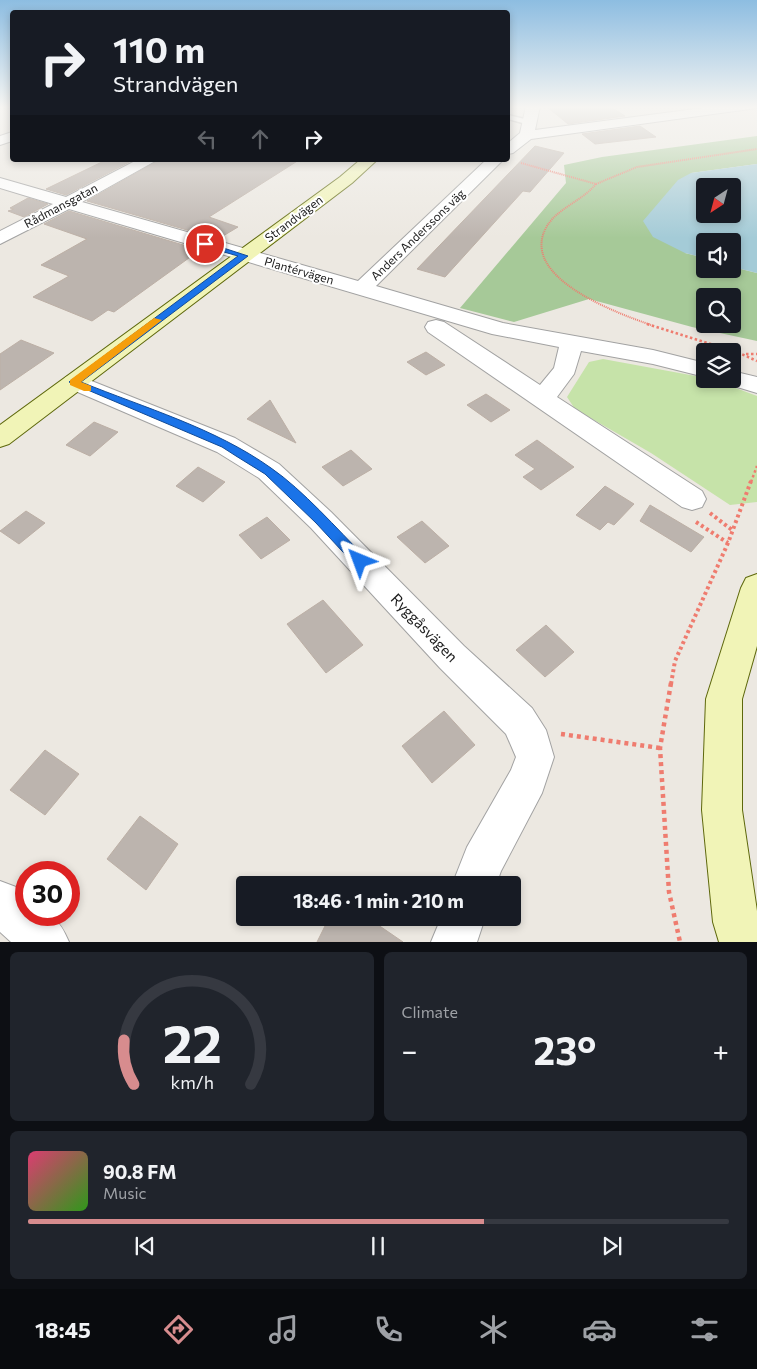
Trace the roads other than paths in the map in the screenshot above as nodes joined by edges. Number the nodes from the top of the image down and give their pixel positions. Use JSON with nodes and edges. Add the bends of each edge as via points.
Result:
{"nodes":[{"id":1,"x":145,"y":162,"type":"edge"},
{"id":2,"x":367,"y":162,"type":"edge"},
{"id":3,"x":493,"y":162,"type":"edge"},
{"id":4,"x":0,"y":183,"type":"edge"},
{"id":5,"x":67,"y":203,"type":"junction"},
{"id":6,"x":0,"y":238,"type":"edge"},
{"id":7,"x":244,"y":256,"type":"junction"},
{"id":8,"x":362,"y":290,"type":"junction"},
{"id":9,"x":436,"y":327,"type":"dead end"},
{"id":10,"x":571,"y":344,"type":"junction"},
{"id":11,"x":696,"y":368,"type":"edge"},
{"id":12,"x":741,"y":381,"type":"edge"},
{"id":13,"x":74,"y":382,"type":"junction"},
{"id":14,"x":757,"y":385,"type":"edge"},
{"id":15,"x":541,"y":398,"type":"junction"},
{"id":16,"x":0,"y":438,"type":"edge"},
{"id":17,"x":692,"y":499,"type":"dead end"},
{"id":18,"x":757,"y":588,"type":"edge"},
{"id":19,"x":477,"y":876,"type":"edge"},
{"id":20,"x":0,"y":903,"type":"edge"},
{"id":21,"x":460,"y":926,"type":"edge"},
{"id":22,"x":46,"y":942,"type":"edge"},
{"id":23,"x":454,"y":942,"type":"edge"},
{"id":24,"x":742,"y":942,"type":"edge"}],
"edges":[{"from":1,"to":5,"type":"street","name":"Rådmansgatan"},
{"from":2,"to":7,"type":"street","name":"Strandvägen"},
{"from":3,"to":8,"type":"street","name":"Anders Anderssons väg"},
{"from":4,"to":5,"type":"street","name":"Plantérvägen"},
{"from":5,"to":6,"type":"street","name":"Rådmansgatan"},
{"from":5,"to":7,"type":"street","name":"Plantérvägen"},
{"from":7,"to":8,"type":"street","name":"Plantérvägen"},
{"from":7,"to":13,"type":"street","name":"Strandvägen"},
{"from":8,"to":10,"type":"street","name":"Plantérvägen","via":[[500,329]]},
{"from":9,"to":15,"type":"street"},
{"from":10,"to":11,"type":"street","name":"Plantérvägen"},
{"from":10,"to":15,"type":"street","via":[[569,361],[559,382]]},
{"from":12,"to":14,"type":"street"},
{"from":13,"to":16,"type":"street","name":"Strandvägen"},
{"from":13,"to":19,"type":"street","name":"Ryggåsvägen","via":[[226,445],[269,472],[321,520],[452,657],[519,721],[532,744],[535,757],[528,779]]},
{"from":15,"to":17,"type":"street"},
{"from":18,"to":24,"type":"street","via":[[724,699],[722,810],[736,922]]},
{"from":20,"to":22,"type":"street"},
{"from":21,"to":23,"type":"street"}]}
